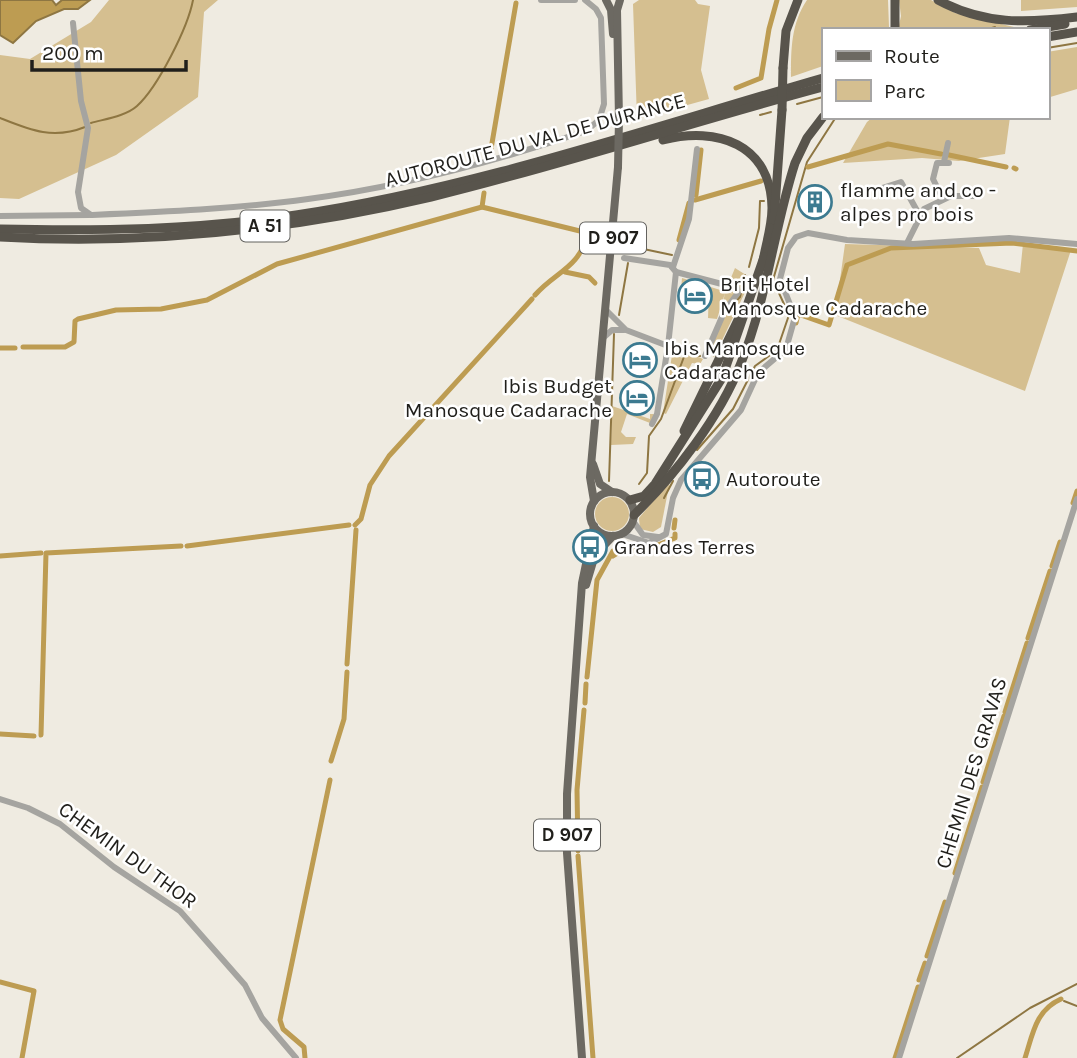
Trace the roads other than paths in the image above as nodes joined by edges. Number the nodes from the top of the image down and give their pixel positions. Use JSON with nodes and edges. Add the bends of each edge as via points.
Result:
{"nodes":[{"id":1,"x":541,"y":0,"type":"edge"},
{"id":2,"x":575,"y":0,"type":"edge"},
{"id":3,"x":584,"y":0,"type":"edge"},
{"id":4,"x":606,"y":0,"type":"edge"},
{"id":5,"x":620,"y":0,"type":"edge"},
{"id":6,"x":800,"y":0,"type":"edge"},
{"id":7,"x":895,"y":0,"type":"edge"},
{"id":8,"x":938,"y":0,"type":"edge"},
{"id":9,"x":1077,"y":20,"type":"edge"},
{"id":10,"x":73,"y":23,"type":"dead end"},
{"id":11,"x":895,"y":28,"type":"edge"},
{"id":12,"x":1039,"y":28,"type":"edge"},
{"id":13,"x":1077,"y":32,"type":"edge"},
{"id":14,"x":1049,"y":37,"type":"edge"},
{"id":15,"x":822,"y":75,"type":"edge"},
{"id":16,"x":822,"y":87,"type":"edge"},
{"id":17,"x":784,"y":110,"type":"junction"},
{"id":18,"x":620,"y":117,"type":"junction"},
{"id":19,"x":822,"y":118,"type":"edge"},
{"id":20,"x":948,"y":143,"type":"dead end"},
{"id":21,"x":697,"y":149,"type":"dead end"},
{"id":22,"x":526,"y":173,"type":"junction"},
{"id":23,"x":882,"y":188,"type":"dead end"},
{"id":24,"x":979,"y":196,"type":"dead end"},
{"id":25,"x":943,"y":199,"type":"junction"},
{"id":26,"x":91,"y":215,"type":"junction"},
{"id":27,"x":0,"y":216,"type":"edge"},
{"id":28,"x":919,"y":216,"type":"junction"},
{"id":29,"x":0,"y":229,"type":"edge"},
{"id":30,"x":0,"y":237,"type":"edge"},
{"id":31,"x":774,"y":241,"type":"junction"},
{"id":32,"x":906,"y":243,"type":"junction"},
{"id":33,"x":1077,"y":244,"type":"edge"},
{"id":34,"x":624,"y":258,"type":"dead end"},
{"id":35,"x":762,"y":263,"type":"junction"},
{"id":36,"x":675,"y":269,"type":"junction"},
{"id":37,"x":754,"y":288,"type":"junction"},
{"id":38,"x":604,"y":308,"type":"junction"},
{"id":39,"x":626,"y":330,"type":"junction"},
{"id":40,"x":602,"y":339,"type":"junction"},
{"id":41,"x":668,"y":346,"type":"junction"},
{"id":42,"x":705,"y":356,"type":"dead end"},
{"id":43,"x":652,"y":424,"type":"dead end"},
{"id":44,"x":671,"y":461,"type":"junction"},
{"id":45,"x":593,"y":462,"type":"junction"},
{"id":46,"x":612,"y":492,"type":"junction"},
{"id":47,"x":1077,"y":499,"type":"edge"},
{"id":48,"x":630,"y":500,"type":"junction"},
{"id":49,"x":594,"y":501,"type":"junction"},
{"id":50,"x":634,"y":518,"type":"junction"},
{"id":51,"x":594,"y":526,"type":"junction"},
{"id":52,"x":622,"y":534,"type":"junction"},
{"id":53,"x":613,"y":536,"type":"junction"},
{"id":54,"x":664,"y":536,"type":"junction"},
{"id":55,"x":581,"y":612,"type":"junction"},
{"id":56,"x":0,"y":799,"type":"edge"},
{"id":57,"x":296,"y":1058,"type":"edge"},
{"id":58,"x":582,"y":1058,"type":"edge"},
{"id":59,"x":899,"y":1058,"type":"edge"}],
"edges":[{"from":1,"to":2,"type":"street"},
{"from":3,"to":26,"type":"street","via":[[601,18],[605,94],[601,116],[586,131],[439,173],[339,195],[226,208]]},
{"from":4,"to":18,"type":"main road","number":"D 907","via":[[611,10]]},
{"from":5,"to":18,"type":"main road","number":"D 907"},
{"from":6,"to":17,"type":"highway","bridge":true,"via":[[790,33]]},
{"from":7,"to":11,"type":"highway"},
{"from":8,"to":9,"type":"highway","via":[[995,21]]},
{"from":9,"to":12,"type":"highway"},
{"from":10,"to":26,"type":"street","via":[[81,101],[89,128],[78,199]]},
{"from":13,"to":14,"type":"highway"},
{"from":15,"to":29,"type":"highway","name":"AUTOROUTE DU VAL DE DURANCE","number":"A 51","via":[[508,170],[358,204],[190,227]]},
{"from":16,"to":22,"type":"highway","name":"AUTOROUTE DU VAL DE DURANCE","number":"A 51"},
{"from":17,"to":31,"type":"highway"},
{"from":17,"to":35,"type":"highway","via":[[778,197]]},
{"from":18,"to":38,"type":"main road","number":"D 907","bridge":true},
{"from":19,"to":31,"type":"highway","via":[[795,163]]},
{"from":20,"to":25,"type":"street","via":[[947,162],[937,163],[933,176]]},
{"from":21,"to":36,"type":"street","via":[[689,219]]},
{"from":22,"to":30,"type":"highway","name":"AUTOROUTE DU VAL DE DURANCE","number":"A 51","via":[[399,204],[243,229],[138,237]]},
{"from":22,"to":35,"type":"highway","via":[[681,136],[725,138],[752,155],[768,182],[772,212]]},
{"from":23,"to":28,"type":"street","via":[[901,182]]},
{"from":24,"to":25,"type":"street"},
{"from":25,"to":28,"type":"street"},
{"from":26,"to":27,"type":"street"},
{"from":28,"to":32,"type":"street"},
{"from":31,"to":50,"type":"highway","via":[[733,384]]},
{"from":32,"to":33,"type":"street","via":[[1009,238]]},
{"from":32,"to":54,"type":"street","via":[[808,233],[792,241],[780,279],[795,314],[786,349],[758,373],[741,410],[681,480]]},
{"from":34,"to":36,"type":"street"},
{"from":35,"to":37,"type":"highway"},
{"from":36,"to":41,"type":"street"},
{"from":36,"to":42,"type":"street","via":[[738,290]]},
{"from":37,"to":44,"type":"highway"},
{"from":37,"to":44,"type":"highway","via":[[729,363]]},
{"from":37,"to":44,"type":"highway","via":[[724,380]]},
{"from":38,"to":39,"type":"street"},
{"from":38,"to":40,"type":"main road","number":"D 907"},
{"from":39,"to":40,"type":"street","via":[[612,330]]},
{"from":39,"to":41,"type":"street"},
{"from":40,"to":45,"type":"main road","number":"D 907"},
{"from":41,"to":43,"type":"street"},
{"from":44,"to":48,"type":"highway","via":[[648,494]]},
{"from":45,"to":46,"type":"main road","via":[[600,484]]},
{"from":45,"to":49,"type":"main road","number":"D 907"},
{"from":46,"to":48,"type":"main road"},
{"from":46,"to":49,"type":"main road"},
{"from":47,"to":59,"type":"street","name":"CHEMIN DES GRAVAS"},
{"from":48,"to":50,"type":"main road"},
{"from":49,"to":51,"type":"main road","via":[[590,514]]},
{"from":50,"to":52,"type":"main road"},
{"from":50,"to":54,"type":"street","via":[[639,531],[647,536]]},
{"from":51,"to":53,"type":"main road"},
{"from":51,"to":55,"type":"main road","number":"D 907","via":[[584,567]]},
{"from":52,"to":53,"type":"main road"},
{"from":52,"to":54,"type":"street","via":[[647,543]]},
{"from":53,"to":55,"type":"main road","number":"D 907","via":[[592,562]]},
{"from":55,"to":58,"type":"main road","number":"D 907","via":[[566,832]]},
{"from":56,"to":57,"type":"street","name":"CHEMIN DU THOR","via":[[60,824],[185,915],[245,985],[262,1018]]}]}
